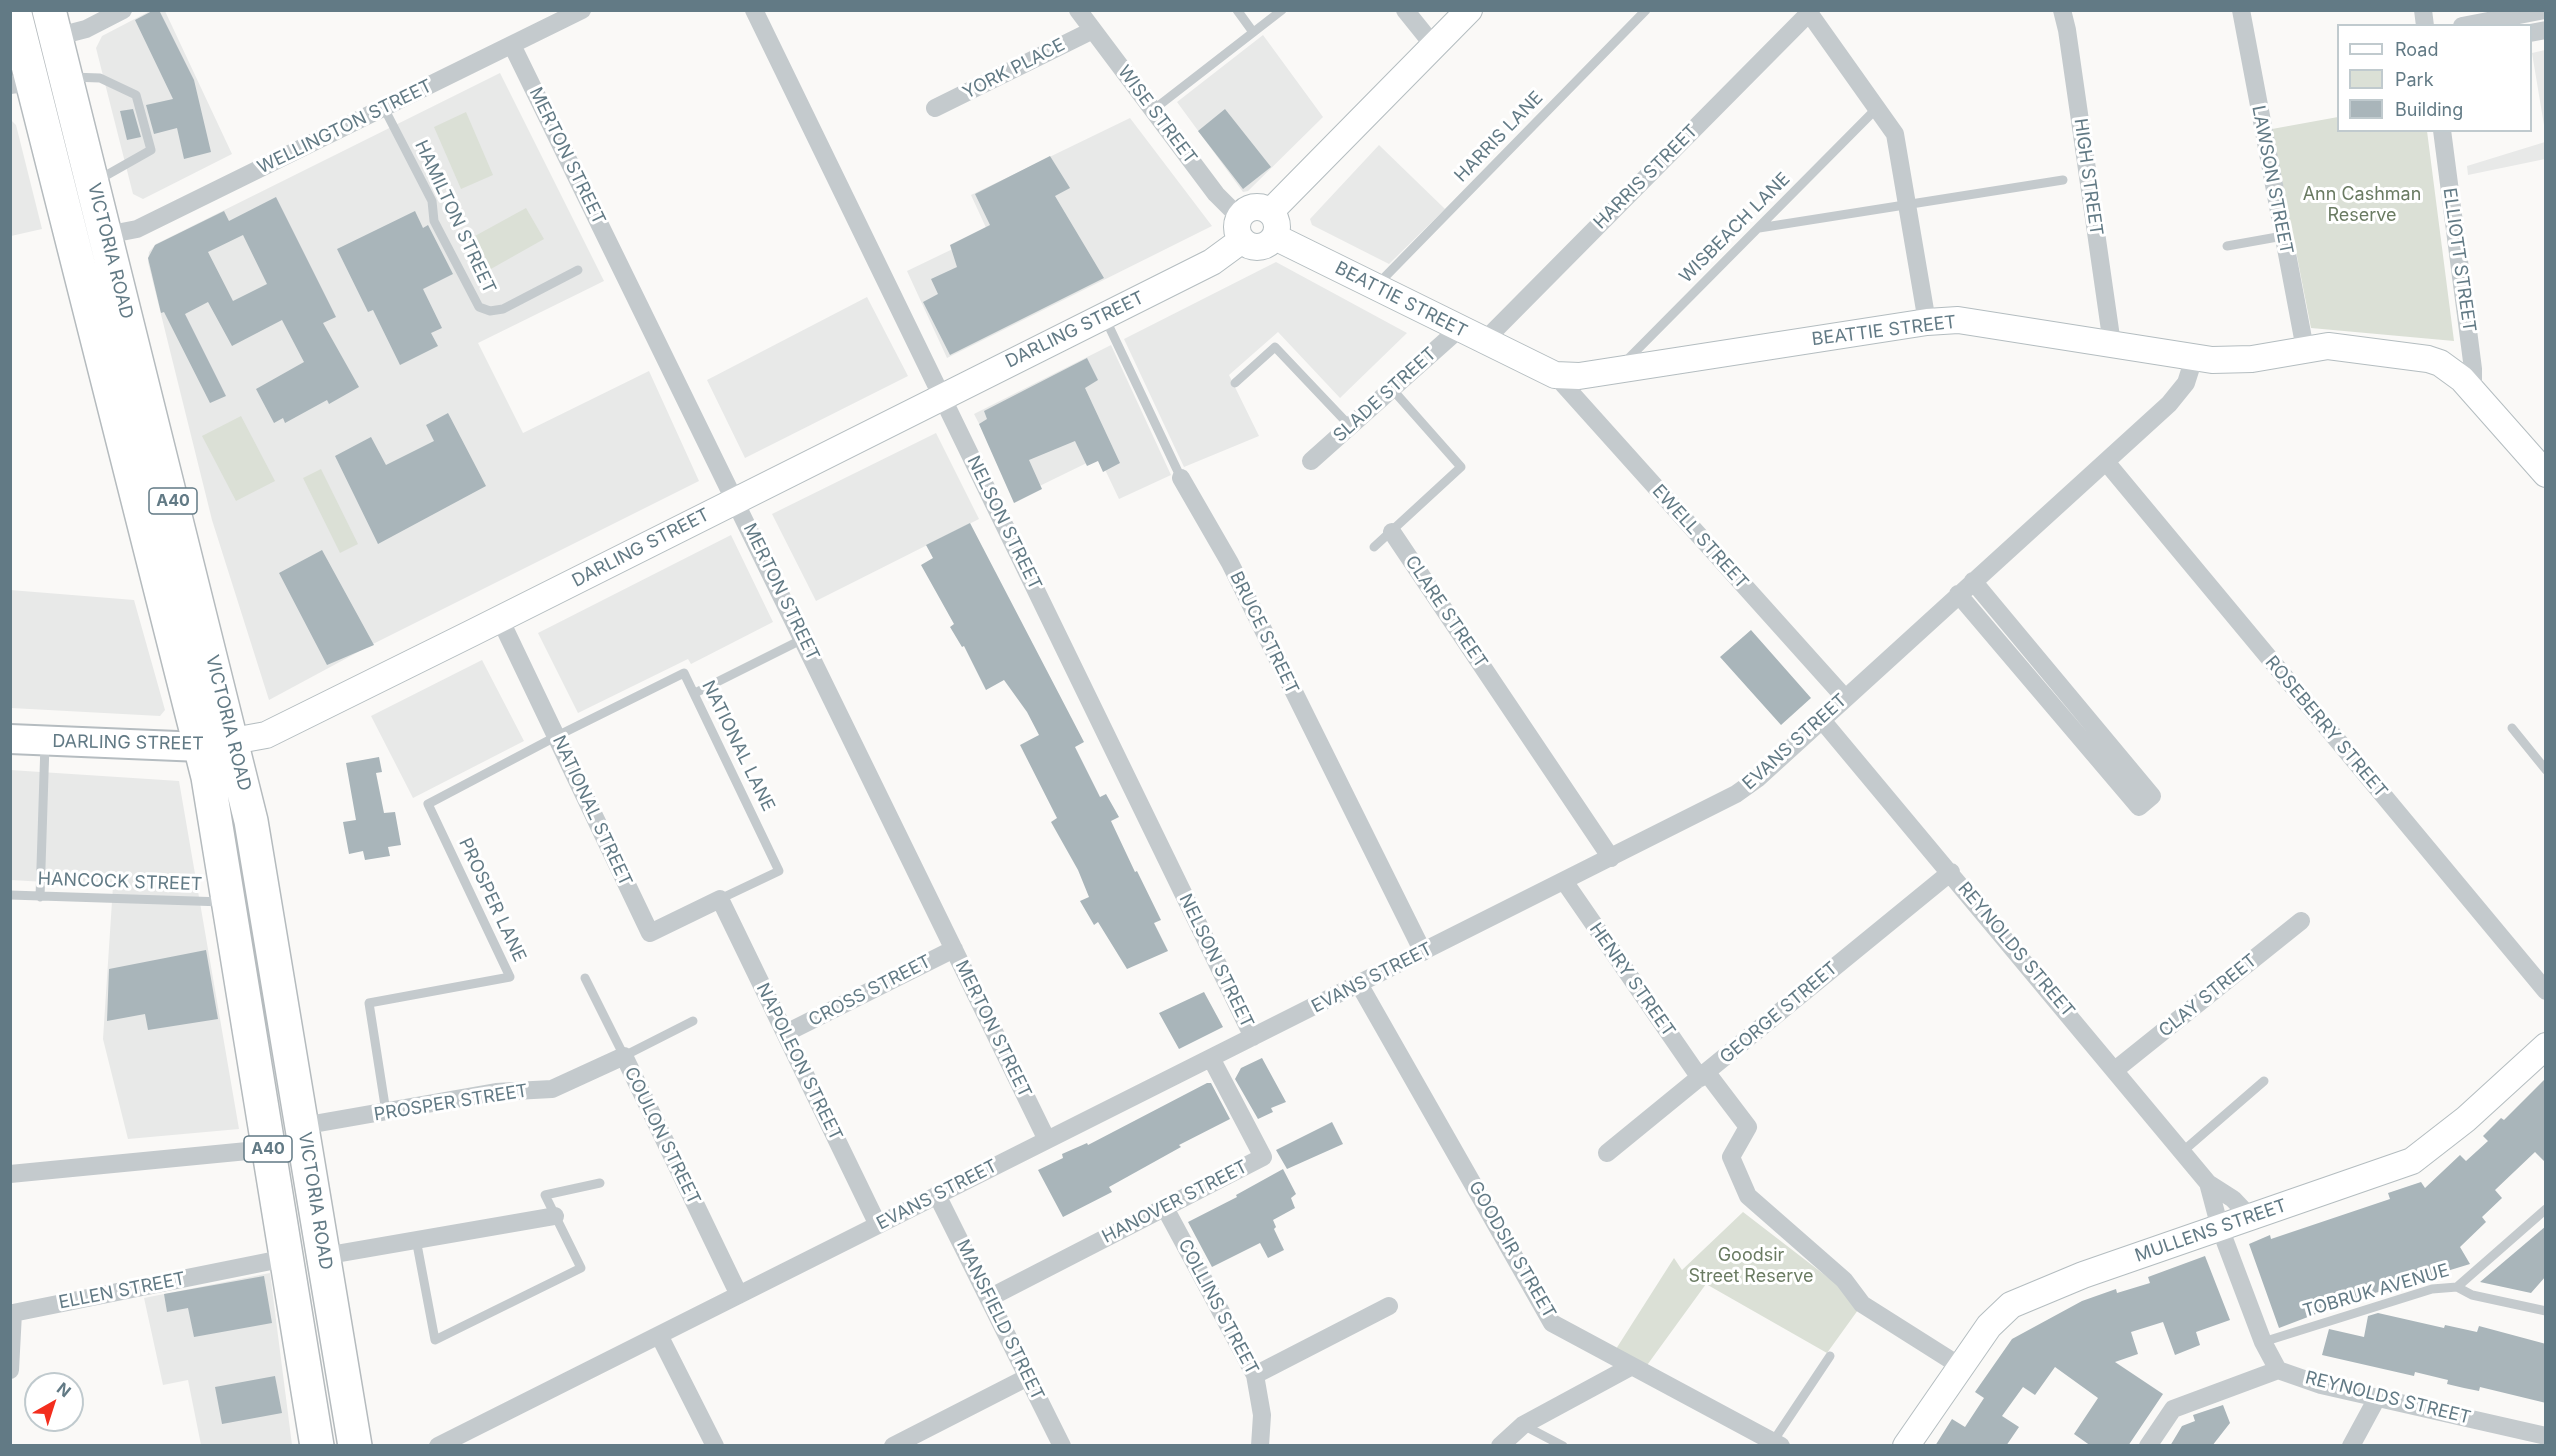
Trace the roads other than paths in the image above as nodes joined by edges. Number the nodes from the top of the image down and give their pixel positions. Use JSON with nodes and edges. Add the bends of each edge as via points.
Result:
{"nodes":[{"id":1,"x":14,"y":10,"type":"edge"},
{"id":2,"x":123,"y":10,"type":"edge"},
{"id":3,"x":582,"y":10,"type":"edge"},
{"id":4,"x":754,"y":10,"type":"edge"},
{"id":5,"x":1237,"y":10,"type":"edge"},
{"id":6,"x":1282,"y":10,"type":"edge"},
{"id":7,"x":1405,"y":10,"type":"edge"},
{"id":8,"x":1469,"y":10,"type":"edge"},
{"id":9,"x":1646,"y":10,"type":"edge"},
{"id":10,"x":2062,"y":10,"type":"edge"},
{"id":11,"x":2241,"y":10,"type":"edge"},
{"id":12,"x":2545,"y":10,"type":"edge"},
{"id":13,"x":1080,"y":11,"type":"edge"},
{"id":14,"x":1808,"y":12,"type":"edge"},
{"id":15,"x":52,"y":24,"type":"edge"},
{"id":16,"x":2472,"y":24,"type":"edge"},
{"id":17,"x":1093,"y":30,"type":"junction"},
{"id":18,"x":1253,"y":32,"type":"junction"},
{"id":19,"x":512,"y":45,"type":"junction"},
{"id":20,"x":1434,"y":46,"type":"junction"},
{"id":21,"x":65,"y":76,"type":"junction"},
{"id":22,"x":21,"y":83,"type":"edge"},
{"id":23,"x":384,"y":108,"type":"junction"},
{"id":24,"x":935,"y":108,"type":"dead end"},
{"id":25,"x":1877,"y":108,"type":"junction"},
{"id":26,"x":1153,"y":110,"type":"junction"},
{"id":27,"x":2442,"y":132,"type":"edge"},
{"id":28,"x":2063,"y":180,"type":"dead end"},
{"id":29,"x":93,"y":183,"type":"junction"},
{"id":30,"x":1906,"y":207,"type":"junction"},
{"id":31,"x":67,"y":216,"type":"junction"},
{"id":32,"x":1272,"y":224,"type":"junction"},
{"id":33,"x":1759,"y":228,"type":"junction"},
{"id":34,"x":1240,"y":229,"type":"junction"},
{"id":35,"x":106,"y":235,"type":"junction"},
{"id":36,"x":2283,"y":236,"type":"junction"},
{"id":37,"x":2227,"y":246,"type":"dead end"},
{"id":38,"x":578,"y":270,"type":"dead end"},
{"id":39,"x":1375,"y":287,"type":"junction"},
{"id":40,"x":1104,"y":316,"type":"junction"},
{"id":41,"x":1927,"y":322,"type":"junction"},
{"id":42,"x":1459,"y":329,"type":"junction"},
{"id":43,"x":1483,"y":342,"type":"junction"},
{"id":44,"x":2112,"y":344,"type":"junction"},
{"id":45,"x":2305,"y":349,"type":"junction"},
{"id":46,"x":2194,"y":358,"type":"junction"},
{"id":47,"x":1616,"y":371,"type":"junction"},
{"id":48,"x":1555,"y":375,"type":"junction"},
{"id":49,"x":1235,"y":383,"type":"dead end"},
{"id":50,"x":1392,"y":389,"type":"junction"},
{"id":51,"x":2473,"y":390,"type":"junction"},
{"id":52,"x":942,"y":395,"type":"junction"},
{"id":53,"x":1349,"y":425,"type":"junction"},
{"id":54,"x":1311,"y":461,"type":"dead end"},
{"id":55,"x":2107,"y":463,"type":"junction"},
{"id":56,"x":2546,"y":474,"type":"edge"},
{"id":57,"x":1181,"y":478,"type":"joint"},
{"id":58,"x":736,"y":499,"type":"junction"},
{"id":59,"x":1392,"y":532,"type":"junction"},
{"id":60,"x":1374,"y":546,"type":"dead end"},
{"id":61,"x":1973,"y":581,"type":"junction"},
{"id":62,"x":1958,"y":594,"type":"junction"},
{"id":63,"x":500,"y":619,"type":"junction"},
{"id":64,"x":803,"y":639,"type":"junction"},
{"id":65,"x":695,"y":693,"type":"junction"},
{"id":66,"x":2067,"y":694,"type":"junction"},
{"id":67,"x":1845,"y":698,"type":"junction"},
{"id":68,"x":2052,"y":707,"type":"junction"},
{"id":69,"x":1821,"y":719,"type":"junction"},
{"id":70,"x":2511,"y":728,"type":"dead end"},
{"id":71,"x":557,"y":736,"type":"junction"},
{"id":72,"x":10,"y":739,"type":"edge"},
{"id":73,"x":45,"y":741,"type":"junction"},
{"id":74,"x":233,"y":741,"type":"junction"},
{"id":75,"x":201,"y":747,"type":"junction"},
{"id":76,"x":2546,"y":770,"type":"edge"},
{"id":77,"x":1611,"y":858,"type":"junction"},
{"id":78,"x":1951,"y":872,"type":"junction"},
{"id":79,"x":1564,"y":881,"type":"junction"},
{"id":80,"x":10,"y":895,"type":"edge"},
{"id":81,"x":40,"y":897,"type":"junction"},
{"id":82,"x":720,"y":899,"type":"junction"},
{"id":83,"x":229,"y":902,"type":"junction"},
{"id":84,"x":2301,"y":921,"type":"dead end"},
{"id":85,"x":954,"y":949,"type":"junction"},
{"id":86,"x":1422,"y":952,"type":"junction"},
{"id":87,"x":585,"y":978,"type":"dead end"},
{"id":88,"x":1359,"y":984,"type":"junction"},
{"id":89,"x":2546,"y":991,"type":"edge"},
{"id":90,"x":693,"y":1021,"type":"dead end"},
{"id":91,"x":786,"y":1033,"type":"junction"},
{"id":92,"x":1252,"y":1037,"type":"junction"},
{"id":93,"x":2546,"y":1046,"type":"edge"},
{"id":94,"x":624,"y":1056,"type":"junction"},
{"id":95,"x":1211,"y":1058,"type":"junction"},
{"id":96,"x":2115,"y":1070,"type":"junction"},
{"id":97,"x":1703,"y":1076,"type":"junction"},
{"id":98,"x":2264,"y":1081,"type":"dead end"},
{"id":99,"x":386,"y":1112,"type":"junction"},
{"id":100,"x":302,"y":1126,"type":"junction"},
{"id":101,"x":1047,"y":1140,"type":"junction"},
{"id":102,"x":268,"y":1149,"type":"junction"},
{"id":103,"x":2182,"y":1152,"type":"junction"},
{"id":104,"x":1607,"y":1153,"type":"dead end"},
{"id":105,"x":10,"y":1174,"type":"edge"},
{"id":106,"x":600,"y":1183,"type":"dead end"},
{"id":107,"x":2208,"y":1183,"type":"junction"},
{"id":108,"x":937,"y":1195,"type":"junction"},
{"id":109,"x":1165,"y":1208,"type":"junction"},
{"id":110,"x":2546,"y":1209,"type":"edge"},
{"id":111,"x":555,"y":1216,"type":"junction"},
{"id":112,"x":2251,"y":1218,"type":"junction"},
{"id":113,"x":878,"y":1225,"type":"junction"},
{"id":114,"x":2220,"y":1228,"type":"junction"},
{"id":115,"x":416,"y":1239,"type":"junction"},
{"id":116,"x":324,"y":1256,"type":"junction"},
{"id":117,"x":286,"y":1258,"type":"junction"},
{"id":118,"x":2457,"y":1287,"type":"junction"},
{"id":119,"x":739,"y":1295,"type":"junction"},
{"id":120,"x":988,"y":1299,"type":"junction"},
{"id":121,"x":1389,"y":1306,"type":"dead end"},
{"id":122,"x":2546,"y":1311,"type":"edge"},
{"id":123,"x":659,"y":1335,"type":"junction"},
{"id":124,"x":2263,"y":1342,"type":"junction"},
{"id":125,"x":1830,"y":1356,"type":"dead end"},
{"id":126,"x":1632,"y":1366,"type":"junction"},
{"id":127,"x":1960,"y":1366,"type":"junction"},
{"id":128,"x":10,"y":1370,"type":"edge"},
{"id":129,"x":2278,"y":1370,"type":"junction"},
{"id":130,"x":1255,"y":1375,"type":"junction"},
{"id":131,"x":1028,"y":1377,"type":"junction"},
{"id":132,"x":2377,"y":1398,"type":"junction"},
{"id":133,"x":1523,"y":1425,"type":"junction"},
{"id":134,"x":2544,"y":1439,"type":"edge"},
{"id":135,"x":1775,"y":1444,"type":"edge"},
{"id":136,"x":316,"y":1446,"type":"edge"},
{"id":137,"x":355,"y":1446,"type":"edge"},
{"id":138,"x":438,"y":1446,"type":"edge"},
{"id":139,"x":716,"y":1446,"type":"edge"},
{"id":140,"x":893,"y":1446,"type":"edge"},
{"id":141,"x":1062,"y":1446,"type":"edge"},
{"id":142,"x":1260,"y":1446,"type":"edge"},
{"id":143,"x":1500,"y":1446,"type":"edge"},
{"id":144,"x":1563,"y":1446,"type":"edge"},
{"id":145,"x":1906,"y":1446,"type":"edge"},
{"id":146,"x":2148,"y":1446,"type":"edge"},
{"id":147,"x":2351,"y":1446,"type":"edge"}],
"edges":[{"from":1,"to":22,"type":"highway","name":"VICTORIA ROAD","number":"A40"},
{"from":2,"to":15,"type":"street","via":[[86,29]]},
{"from":3,"to":19,"type":"street","name":"WELLINGTON STREET"},
{"from":4,"to":52,"type":"street","name":"NELSON STREET"},
{"from":5,"to":18,"type":"lane"},
{"from":6,"to":18,"type":"lane"},
{"from":7,"to":20,"type":"street"},
{"from":8,"to":20,"type":"street"},
{"from":9,"to":39,"type":"lane","name":"HARRIS LANE"},
{"from":10,"to":44,"type":"street","name":"HIGH STREET"},
{"from":11,"to":36,"type":"street","name":"LAWSON STREET"},
{"from":12,"to":16,"type":"street"},
{"from":13,"to":17,"type":"street","name":"WISE STREET"},
{"from":14,"to":25,"type":"street"},
{"from":14,"to":43,"type":"street","name":"HARRIS STREET"},
{"from":15,"to":21,"type":"highway","name":"VICTORIA ROAD","number":"A40"},
{"from":17,"to":24,"type":"street","name":"YORK PLACE"},
{"from":17,"to":26,"type":"street","name":"WISE STREET"},
{"from":18,"to":26,"type":"lane"},
{"from":19,"to":23,"type":"street","name":"WELLINGTON STREET"},
{"from":19,"to":58,"type":"street","name":"MERTON STREET"},
{"from":20,"to":32,"type":"street"},
{"from":21,"to":29,"type":"highway","name":"VICTORIA ROAD","number":"A40"},
{"from":21,"to":29,"type":"lane","via":[[100,78],[136,95],[151,150]]},
{"from":22,"to":31,"type":"highway","name":"VICTORIA ROAD","number":"A40"},
{"from":23,"to":35,"type":"street","name":"WELLINGTON STREET","via":[[137,229]]},
{"from":23,"to":38,"type":"lane","name":"HAMILTON STREET","via":[[432,201],[434,221],[479,307],[490,311],[503,309]]},
{"from":25,"to":30,"type":"street","via":[[1894,134]]},
{"from":25,"to":33,"type":"lane","name":"WISBEACH LANE"},
{"from":26,"to":34,"type":"street","name":"WISE STREET"},
{"from":27,"to":51,"type":"street","name":"ELLIOTT STREET"},
{"from":28,"to":30,"type":"lane"},
{"from":29,"to":35,"type":"highway","name":"VICTORIA ROAD","number":"A40"},
{"from":30,"to":33,"type":"lane"},
{"from":30,"to":41,"type":"street"},
{"from":31,"to":35,"type":"highway","via":[[84,231]]},
{"from":31,"to":75,"type":"highway","name":"VICTORIA ROAD","number":"A40"},
{"from":32,"to":34,"type":"street","via":[[1253,208]]},
{"from":32,"to":34,"type":"street","via":[[1271,242],[1259,247],[1252,247]]},
{"from":32,"to":39,"type":"street","name":"BEATTIE STREET"},
{"from":33,"to":47,"type":"lane","name":"WISBEACH LANE"},
{"from":34,"to":40,"type":"street","name":"DARLING STREET","via":[[1212,262]]},
{"from":35,"to":74,"type":"highway","name":"VICTORIA ROAD","number":"A40"},
{"from":36,"to":37,"type":"lane"},
{"from":36,"to":45,"type":"street","name":"LAWSON STREET"},
{"from":39,"to":42,"type":"street","name":"BEATTIE STREET"},
{"from":40,"to":52,"type":"street","name":"DARLING STREET"},
{"from":40,"to":57,"type":"lane","name":"BRUCE STREET"},
{"from":41,"to":44,"type":"street","name":"BEATTIE STREET","via":[[1972,322]]},
{"from":41,"to":47,"type":"street","name":"BEATTIE STREET"},
{"from":42,"to":43,"type":"street","name":"BEATTIE STREET"},
{"from":42,"to":50,"type":"street","name":"SLADE STREET"},
{"from":43,"to":48,"type":"street","name":"BEATTIE STREET"},
{"from":44,"to":46,"type":"street","name":"BEATTIE STREET"},
{"from":45,"to":46,"type":"street","name":"BEATTIE STREET","via":[[2232,361]]},
{"from":45,"to":51,"type":"street","name":"BEATTIE STREET","via":[[2345,346],[2428,359],[2452,370]]},
{"from":46,"to":55,"type":"street","name":"EVANS STREET","via":[[2177,397]]},
{"from":47,"to":48,"type":"street","name":"BEATTIE STREET"},
{"from":48,"to":67,"type":"street","name":"EWELL STREET"},
{"from":49,"to":53,"type":"lane","via":[[1275,347]]},
{"from":50,"to":53,"type":"street","name":"SLADE STREET"},
{"from":50,"to":59,"type":"lane","via":[[1461,467]]},
{"from":51,"to":56,"type":"street","name":"BEATTIE STREET"},
{"from":52,"to":58,"type":"street","name":"DARLING STREET"},
{"from":52,"to":92,"type":"street","name":"NELSON STREET"},
{"from":53,"to":54,"type":"street","name":"SLADE STREET"},
{"from":55,"to":61,"type":"street","name":"EVANS STREET"},
{"from":55,"to":89,"type":"street","name":"ROSEBERRY STREET"},
{"from":57,"to":86,"type":"street","name":"BRUCE STREET","via":[[1230,563]]},
{"from":58,"to":63,"type":"street","name":"DARLING STREET"},
{"from":58,"to":64,"type":"street","name":"MERTON STREET"},
{"from":59,"to":60,"type":"lane"},
{"from":59,"to":77,"type":"street","name":"CLARE STREET"},
{"from":61,"to":62,"type":"street","name":"EVANS STREET"},
{"from":61,"to":66,"type":"street"},
{"from":62,"to":67,"type":"street","name":"EVANS STREET"},
{"from":62,"to":68,"type":"street"},
{"from":63,"to":71,"type":"street","name":"NATIONAL STREET"},
{"from":63,"to":74,"type":"street","name":"DARLING STREET","via":[[266,735]]},
{"from":64,"to":65,"type":"lane"},
{"from":64,"to":85,"type":"street","name":"MERTON STREET"},
{"from":65,"to":71,"type":"lane","name":"NATIONAL LANE","via":[[684,673]]},
{"from":65,"to":82,"type":"lane","name":"NATIONAL LANE","via":[[779,871]]},
{"from":66,"to":68,"type":"street"},
{"from":66,"to":68,"type":"street","via":[[2152,796],[2139,807]]},
{"from":67,"to":69,"type":"street","name":"EVANS STREET"},
{"from":69,"to":77,"type":"street","name":"EVANS STREET","via":[[1736,794]]},
{"from":69,"to":78,"type":"street","name":"REYNOLDS STREET"},
{"from":70,"to":76,"type":"lane"},
{"from":71,"to":82,"type":"street","name":"NATIONAL STREET","via":[[650,933]]},
{"from":71,"to":99,"type":"lane","name":"PROSPER LANE","via":[[428,804],[510,978],[369,1003]]},
{"from":72,"to":73,"type":"main road","name":"DARLING STREET"},
{"from":73,"to":75,"type":"main road","name":"DARLING STREET"},
{"from":73,"to":81,"type":"lane"},
{"from":74,"to":75,"type":"highway","name":"DARLING STREET"},
{"from":74,"to":100,"type":"highway","name":"VICTORIA ROAD","number":"A40","via":[[251,820]]},
{"from":75,"to":83,"type":"highway","name":"VICTORIA ROAD","number":"A40"},
{"from":77,"to":79,"type":"street","name":"EVANS STREET"},
{"from":78,"to":96,"type":"street","name":"REYNOLDS STREET"},
{"from":78,"to":97,"type":"street","name":"GEORGE STREET"},
{"from":79,"to":86,"type":"street","name":"EVANS STREET"},
{"from":79,"to":97,"type":"street","name":"HENRY STREET"},
{"from":80,"to":81,"type":"lane","name":"HANCOCK STREET"},
{"from":81,"to":83,"type":"lane","name":"HANCOCK STREET"},
{"from":82,"to":91,"type":"street","name":"NAPOLEON STREET"},
{"from":83,"to":102,"type":"highway","name":"VICTORIA ROAD","number":"A40"},
{"from":84,"to":96,"type":"street","name":"CLAY STREET"},
{"from":85,"to":91,"type":"street","name":"CROSS STREET"},
{"from":85,"to":101,"type":"street","name":"MERTON STREET"},
{"from":86,"to":88,"type":"street","name":"EVANS STREET"},
{"from":87,"to":94,"type":"lane","name":"COULON STREET"},
{"from":88,"to":92,"type":"street","name":"EVANS STREET"},
{"from":88,"to":126,"type":"street","name":"GOODSIR STREET","via":[[1552,1323]]},
{"from":90,"to":94,"type":"lane","name":"PROSPER STREET"},
{"from":91,"to":113,"type":"street","name":"NAPOLEON STREET"},
{"from":92,"to":95,"type":"street","name":"EVANS STREET"},
{"from":93,"to":112,"type":"street","name":"MULLENS STREET","via":[[2421,1156]]},
{"from":94,"to":99,"type":"street","name":"PROSPER STREET","via":[[552,1089],[496,1092]]},
{"from":94,"to":119,"type":"street","name":"COULON STREET"},
{"from":95,"to":101,"type":"street","name":"EVANS STREET"},
{"from":95,"to":109,"type":"street","name":"HANOVER STREET","via":[[1263,1157]]},
{"from":96,"to":103,"type":"street","name":"REYNOLDS STREET"},
{"from":97,"to":104,"type":"street","name":"GEORGE STREET"},
{"from":97,"to":127,"type":"street","name":"HENRY STREET","via":[[1748,1127],[1731,1157],[1748,1196],[1844,1280],[1862,1304]]},
{"from":98,"to":103,"type":"lane"},
{"from":99,"to":100,"type":"street","name":"PROSPER STREET"},
{"from":100,"to":116,"type":"highway","name":"VICTORIA ROAD","number":"A40"},
{"from":101,"to":108,"type":"street","name":"EVANS STREET"},
{"from":102,"to":105,"type":"street"},
{"from":102,"to":117,"type":"highway","name":"VICTORIA ROAD","number":"A40"},
{"from":103,"to":107,"type":"street","name":"REYNOLDS STREET"},
{"from":106,"to":111,"type":"lane","via":[[545,1195]]},
{"from":107,"to":112,"type":"street","name":"REYNOLDS STREET","via":[[2233,1199]]},
{"from":107,"to":114,"type":"street","name":"REYNOLDS STREET"},
{"from":108,"to":113,"type":"street","name":"EVANS STREET"},
{"from":108,"to":120,"type":"street","name":"MANSFIELD STREET"},
{"from":109,"to":120,"type":"street","name":"HANOVER STREET"},
{"from":109,"to":130,"type":"street","name":"COLLINS STREET"},
{"from":110,"to":118,"type":"lane","name":"TOBRUK AVENUE"},
{"from":111,"to":115,"type":"street"},
{"from":111,"to":115,"type":"lane","via":[[581,1268],[435,1340]]},
{"from":112,"to":114,"type":"street","name":"MULLENS STREET"},
{"from":113,"to":119,"type":"street","name":"EVANS STREET"},
{"from":114,"to":124,"type":"street","name":"REYNOLDS STREET"},
{"from":114,"to":127,"type":"street","name":"MULLENS STREET","via":[[2025,1297],[1989,1326]]},
{"from":115,"to":116,"type":"street"},
{"from":116,"to":137,"type":"highway","name":"VICTORIA ROAD","number":"A40"},
{"from":117,"to":128,"type":"street","name":"ELLEN STREET","via":[[13,1313]]},
{"from":117,"to":136,"type":"highway","name":"VICTORIA ROAD","number":"A40"},
{"from":118,"to":122,"type":"lane","via":[[2472,1295]]},
{"from":118,"to":124,"type":"lane","name":"TOBRUK AVENUE","via":[[2432,1289]]},
{"from":119,"to":123,"type":"street","name":"EVANS STREET"},
{"from":120,"to":131,"type":"street","name":"MANSFIELD STREET"},
{"from":121,"to":130,"type":"street"},
{"from":123,"to":138,"type":"street","name":"EVANS STREET"},
{"from":123,"to":139,"type":"street"},
{"from":124,"to":129,"type":"street","name":"REYNOLDS STREET"},
{"from":125,"to":135,"type":"lane"},
{"from":126,"to":133,"type":"street"},
{"from":126,"to":135,"type":"street","name":"GOODSIR STREET"},
{"from":127,"to":145,"type":"street","name":"MULLENS STREET"},
{"from":129,"to":132,"type":"street","name":"REYNOLDS STREET"},
{"from":129,"to":146,"type":"street","via":[[2173,1409]]},
{"from":130,"to":142,"type":"street","name":"COLLINS STREET","via":[[1262,1415]]},
{"from":131,"to":140,"type":"street"},
{"from":131,"to":141,"type":"street","name":"MANSFIELD STREET"},
{"from":132,"to":134,"type":"street","name":"REYNOLDS STREET"},
{"from":132,"to":147,"type":"street"},
{"from":133,"to":143,"type":"street"},
{"from":133,"to":144,"type":"lane"}]}
